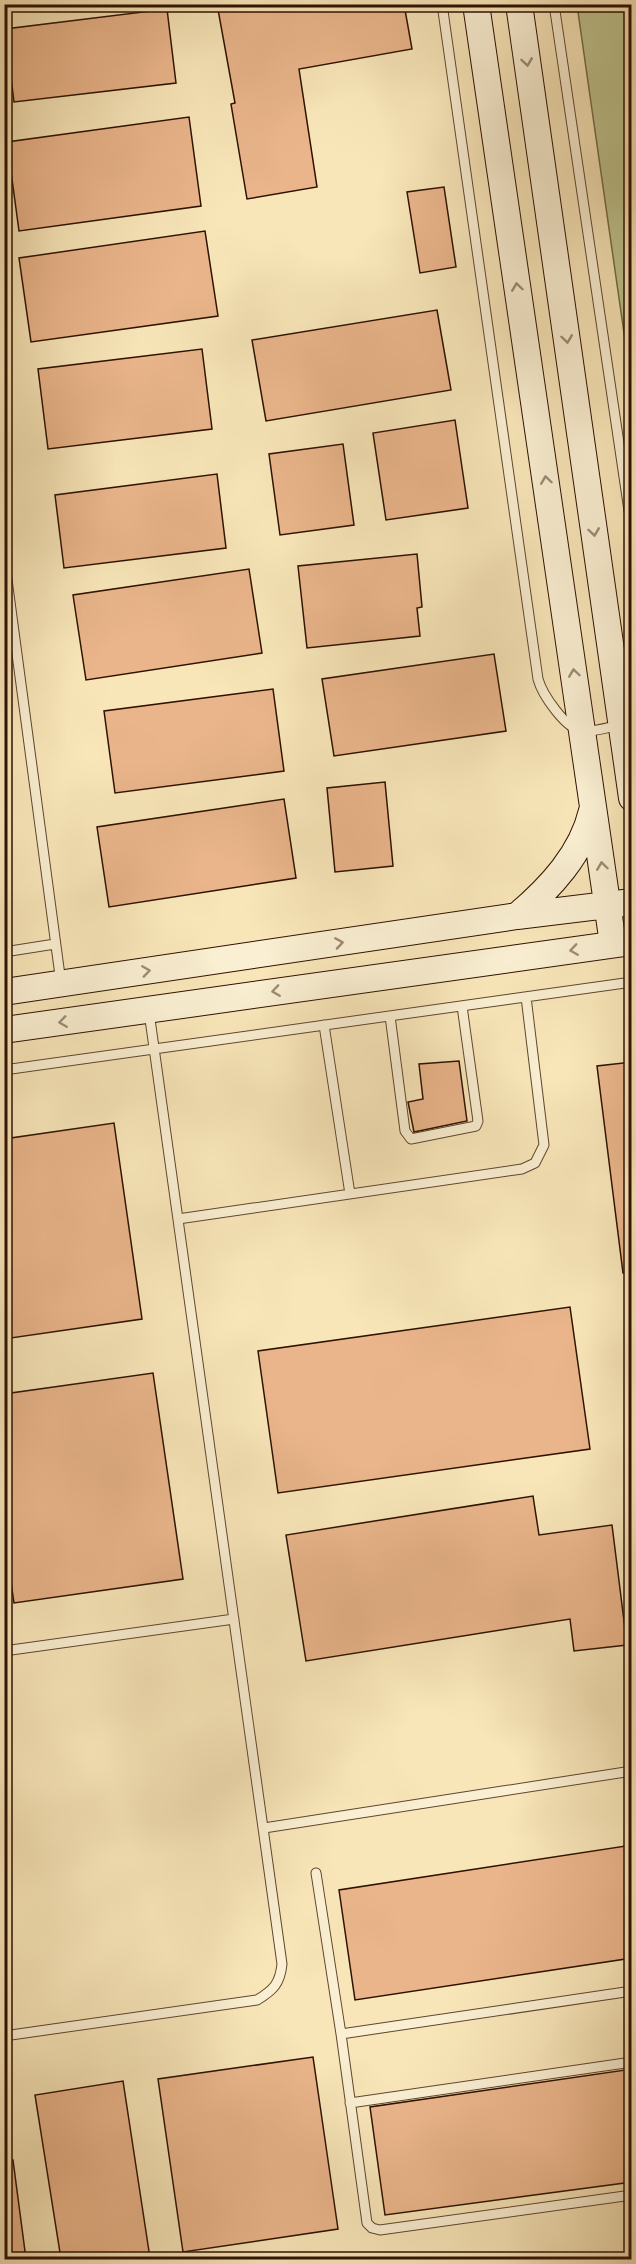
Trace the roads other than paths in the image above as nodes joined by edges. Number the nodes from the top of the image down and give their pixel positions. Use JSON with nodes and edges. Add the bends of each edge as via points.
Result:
{"nodes":[{"id":1,"x":442,"y":4,"type":"edge"},
{"id":2,"x":476,"y":4,"type":"edge"},
{"id":3,"x":519,"y":4,"type":"edge"},
{"id":4,"x":554,"y":4,"type":"edge"},
{"id":5,"x":632,"y":531,"type":"edge"},
{"id":6,"x":4,"y":557,"type":"edge"},
{"id":7,"x":627,"y":721,"type":"edge"},
{"id":8,"x":582,"y":731,"type":"junction"},
{"id":9,"x":632,"y":798,"type":"edge"},
{"id":10,"x":594,"y":805,"type":"junction"},
{"id":11,"x":619,"y":903,"type":"edge"},
{"id":12,"x":517,"y":916,"type":"junction"},
{"id":13,"x":622,"y":943,"type":"edge"},
{"id":14,"x":55,"y":944,"type":"junction"},
{"id":15,"x":4,"y":952,"type":"edge"},
{"id":16,"x":105,"y":977,"type":"junction"},
{"id":17,"x":632,"y":982,"type":"edge"},
{"id":18,"x":62,"y":983,"type":"junction"},
{"id":19,"x":4,"y":992,"type":"edge"},
{"id":20,"x":526,"y":997,"type":"junction"},
{"id":21,"x":462,"y":1006,"type":"junction"},
{"id":22,"x":149,"y":1010,"type":"junction"},
{"id":23,"x":110,"y":1015,"type":"junction"},
{"id":24,"x":390,"y":1016,"type":"junction"},
{"id":25,"x":324,"y":1025,"type":"junction"},
{"id":26,"x":4,"y":1030,"type":"edge"},
{"id":27,"x":154,"y":1049,"type":"junction"},
{"id":28,"x":4,"y":1070,"type":"edge"},
{"id":29,"x":350,"y":1194,"type":"junction"},
{"id":30,"x":178,"y":1219,"type":"junction"},
{"id":31,"x":234,"y":1619,"type":"junction"},
{"id":32,"x":4,"y":1652,"type":"edge"},
{"id":33,"x":632,"y":1772,"type":"edge"},
{"id":34,"x":264,"y":1828,"type":"junction"},
{"id":35,"x":316,"y":1873,"type":"dead end"},
{"id":36,"x":632,"y":1991,"type":"edge"},
{"id":37,"x":341,"y":2034,"type":"junction"},
{"id":38,"x":4,"y":2036,"type":"edge"},
{"id":39,"x":632,"y":2062,"type":"edge"},
{"id":40,"x":350,"y":2103,"type":"junction"},
{"id":41,"x":632,"y":2195,"type":"edge"}],
"edges":[{"from":1,"to":8,"type":"lane","via":[[538,679],[544,695],[570,726]]},
{"from":8,"to":2,"type":"street","one_way":true},
{"from":3,"to":7,"type":"street","one_way":true},
{"from":4,"to":5,"type":"lane"},
{"from":6,"to":14,"type":"lane"},
{"from":7,"to":8,"type":"lane"},
{"from":7,"to":9,"type":"street"},
{"from":8,"to":10,"type":"street"},
{"from":11,"to":10,"type":"street","one_way":true},
{"from":10,"to":12,"type":"street","via":[[589,825],[574,853],[549,887]]},
{"from":11,"to":12,"type":"street"},
{"from":11,"to":13,"type":"street"},
{"from":16,"to":12,"type":"street","one_way":true},
{"from":13,"to":22,"type":"street","one_way":true},
{"from":14,"to":15,"type":"lane"},
{"from":14,"to":18,"type":"lane"},
{"from":16,"to":18,"type":"street"},
{"from":16,"to":23,"type":"street"},
{"from":17,"to":20,"type":"lane"},
{"from":18,"to":19,"type":"street"},
{"from":20,"to":21,"type":"lane"},
{"from":20,"to":29,"type":"lane","via":[[544,1144],[535,1163]]},
{"from":21,"to":24,"type":"lane"},
{"from":21,"to":24,"type":"lane","via":[[478,1121],[476,1126],[411,1139],[405,1131]]},
{"from":22,"to":23,"type":"street"},
{"from":22,"to":27,"type":"lane"},
{"from":23,"to":26,"type":"street","one_way":true},
{"from":24,"to":25,"type":"lane"},
{"from":25,"to":27,"type":"lane"},
{"from":25,"to":29,"type":"lane"},
{"from":27,"to":28,"type":"lane"},
{"from":27,"to":30,"type":"lane"},
{"from":29,"to":30,"type":"lane"},
{"from":30,"to":31,"type":"lane"},
{"from":31,"to":32,"type":"lane"},
{"from":31,"to":34,"type":"lane"},
{"from":33,"to":34,"type":"lane"},
{"from":34,"to":38,"type":"lane","via":[[282,1964],[280,1981],[271,1992],[258,2000]]},
{"from":35,"to":37,"type":"lane"},
{"from":36,"to":37,"type":"lane"},
{"from":37,"to":40,"type":"lane"},
{"from":39,"to":40,"type":"lane"},
{"from":40,"to":41,"type":"lane","via":[[367,2223],[372,2228]]}]}
